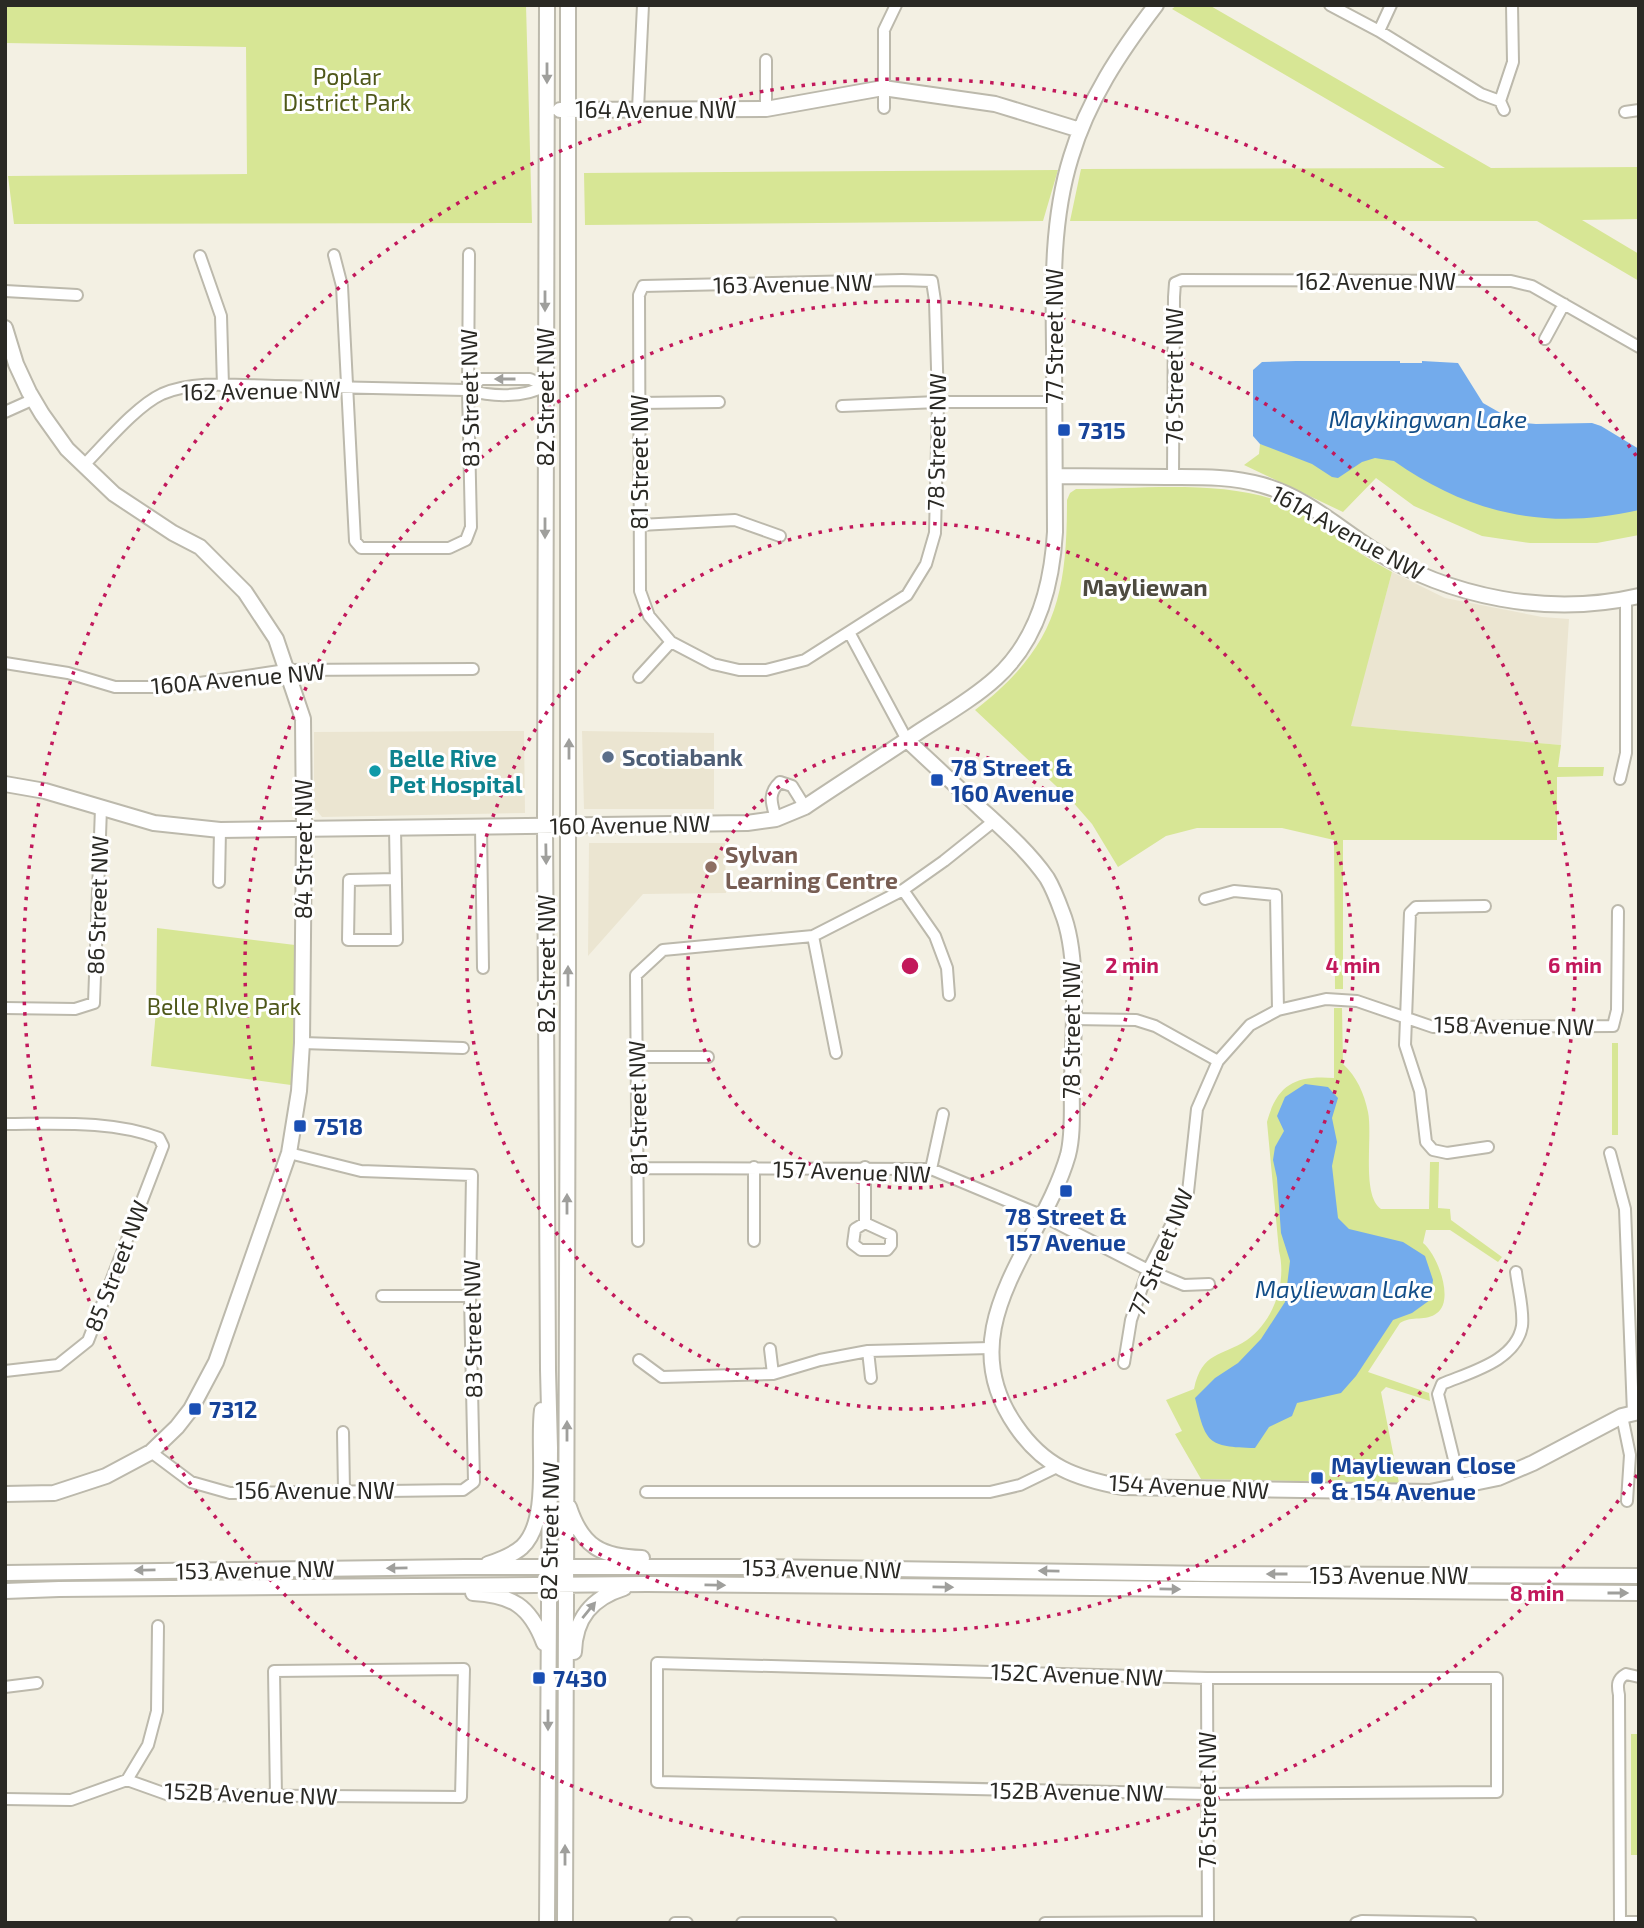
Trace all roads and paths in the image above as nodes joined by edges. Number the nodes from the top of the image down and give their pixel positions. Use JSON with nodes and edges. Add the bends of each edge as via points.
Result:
{"nodes":[{"id":1,"x":547,"y":5,"type":"edge"},
{"id":2,"x":568,"y":5,"type":"edge"},
{"id":3,"x":643,"y":5,"type":"edge"},
{"id":4,"x":896,"y":5,"type":"edge"},
{"id":5,"x":1156,"y":5,"type":"edge"},
{"id":6,"x":1330,"y":5,"type":"edge"},
{"id":7,"x":1391,"y":5,"type":"edge"},
{"id":8,"x":1512,"y":5,"type":"edge"},
{"id":9,"x":1379,"y":31,"type":"junction"},
{"id":10,"x":766,"y":60,"type":"dead end"},
{"id":11,"x":883,"y":88,"type":"junction"},
{"id":12,"x":884,"y":108,"type":"dead end"},
{"id":13,"x":638,"y":109,"type":"junction"},
{"id":14,"x":766,"y":109,"type":"junction"},
{"id":15,"x":546,"y":110,"type":"junction"},
{"id":16,"x":568,"y":110,"type":"junction"},
{"id":17,"x":1639,"y":110,"type":"edge"},
{"id":18,"x":1625,"y":111,"type":"dead end"},
{"id":19,"x":1080,"y":130,"type":"junction"},
{"id":20,"x":469,"y":254,"type":"dead end"},
{"id":21,"x":334,"y":255,"type":"dead end"},
{"id":22,"x":200,"y":256,"type":"dead end"},
{"id":23,"x":1182,"y":280,"type":"joint"},
{"id":24,"x":932,"y":281,"type":"joint"},
{"id":25,"x":654,"y":286,"type":"joint"},
{"id":26,"x":5,"y":291,"type":"edge"},
{"id":27,"x":77,"y":295,"type":"dead end"},
{"id":28,"x":1564,"y":304,"type":"junction"},
{"id":29,"x":5,"y":328,"type":"edge"},
{"id":30,"x":1545,"y":339,"type":"dead end"},
{"id":31,"x":1639,"y":347,"type":"edge"},
{"id":32,"x":223,"y":386,"type":"junction"},
{"id":33,"x":545,"y":386,"type":"junction"},
{"id":34,"x":568,"y":386,"type":"junction"},
{"id":35,"x":349,"y":387,"type":"junction"},
{"id":36,"x":468,"y":390,"type":"junction"},
{"id":37,"x":34,"y":399,"type":"junction"},
{"id":38,"x":719,"y":402,"type":"dead end"},
{"id":39,"x":938,"y":402,"type":"junction"},
{"id":40,"x":1054,"y":402,"type":"junction"},
{"id":41,"x":639,"y":403,"type":"junction"},
{"id":42,"x":842,"y":406,"type":"dead end"},
{"id":43,"x":5,"y":412,"type":"edge"},
{"id":44,"x":83,"y":466,"type":"junction"},
{"id":45,"x":1055,"y":476,"type":"junction"},
{"id":46,"x":1173,"y":477,"type":"junction"},
{"id":47,"x":640,"y":525,"type":"junction"},
{"id":48,"x":780,"y":536,"type":"dead end"},
{"id":49,"x":1632,"y":598,"type":"edge"},
{"id":50,"x":849,"y":632,"type":"junction"},
{"id":51,"x":671,"y":642,"type":"junction"},
{"id":52,"x":5,"y":663,"type":"edge"},
{"id":53,"x":473,"y":669,"type":"dead end"},
{"id":54,"x":286,"y":670,"type":"junction"},
{"id":55,"x":639,"y":677,"type":"dead end"},
{"id":56,"x":997,"y":677,"type":"joint"},
{"id":57,"x":907,"y":740,"type":"junction"},
{"id":58,"x":1620,"y":779,"type":"dead end"},
{"id":59,"x":5,"y":784,"type":"edge"},
{"id":60,"x":804,"y":807,"type":"junction"},
{"id":61,"x":101,"y":808,"type":"junction"},
{"id":62,"x":776,"y":819,"type":"junction"},
{"id":63,"x":994,"y":821,"type":"junction"},
{"id":64,"x":569,"y":824,"type":"junction"},
{"id":65,"x":545,"y":825,"type":"junction"},
{"id":66,"x":481,"y":827,"type":"junction"},
{"id":67,"x":395,"y":828,"type":"junction"},
{"id":68,"x":220,"y":830,"type":"junction"},
{"id":69,"x":304,"y":830,"type":"junction"},
{"id":70,"x":396,"y":879,"type":"junction"},
{"id":71,"x":219,"y":882,"type":"dead end"},
{"id":72,"x":903,"y":890,"type":"junction"},
{"id":73,"x":1205,"y":899,"type":"dead end"},
{"id":74,"x":1485,"y":906,"type":"dead end"},
{"id":75,"x":1618,"y":911,"type":"dead end"},
{"id":76,"x":813,"y":936,"type":"junction"},
{"id":77,"x":483,"y":968,"type":"dead end"},
{"id":78,"x":949,"y":995,"type":"dead end"},
{"id":79,"x":5,"y":1008,"type":"edge"},
{"id":80,"x":1278,"y":1010,"type":"junction"},
{"id":81,"x":1073,"y":1019,"type":"junction"},
{"id":82,"x":1408,"y":1020,"type":"junction"},
{"id":83,"x":302,"y":1043,"type":"junction"},
{"id":84,"x":463,"y":1048,"type":"dead end"},
{"id":85,"x":836,"y":1053,"type":"dead end"},
{"id":86,"x":637,"y":1057,"type":"junction"},
{"id":87,"x":708,"y":1057,"type":"dead end"},
{"id":88,"x":1218,"y":1061,"type":"junction"},
{"id":89,"x":943,"y":1114,"type":"dead end"},
{"id":90,"x":5,"y":1124,"type":"edge"},
{"id":91,"x":1488,"y":1147,"type":"dead end"},
{"id":92,"x":289,"y":1153,"type":"junction"},
{"id":93,"x":1610,"y":1153,"type":"dead end"},
{"id":94,"x":754,"y":1167,"type":"junction"},
{"id":95,"x":865,"y":1167,"type":"junction"},
{"id":96,"x":638,"y":1168,"type":"junction"},
{"id":97,"x":931,"y":1169,"type":"junction"},
{"id":98,"x":1041,"y":1215,"type":"junction"},
{"id":99,"x":865,"y":1223,"type":"dead end"},
{"id":100,"x":638,"y":1241,"type":"dead end"},
{"id":101,"x":754,"y":1241,"type":"dead end"},
{"id":102,"x":1148,"y":1270,"type":"junction"},
{"id":103,"x":1516,"y":1272,"type":"dead end"},
{"id":104,"x":1209,"y":1284,"type":"dead end"},
{"id":105,"x":382,"y":1296,"type":"dead end"},
{"id":106,"x":470,"y":1296,"type":"junction"},
{"id":107,"x":991,"y":1348,"type":"junction"},
{"id":108,"x":770,"y":1349,"type":"dead end"},
{"id":109,"x":868,"y":1351,"type":"junction"},
{"id":110,"x":639,"y":1360,"type":"dead end"},
{"id":111,"x":1124,"y":1363,"type":"dead end"},
{"id":112,"x":548,"y":1370,"type":"junction"},
{"id":113,"x":5,"y":1371,"type":"edge"},
{"id":114,"x":773,"y":1374,"type":"junction"},
{"id":115,"x":871,"y":1378,"type":"dead end"},
{"id":116,"x":1631,"y":1414,"type":"edge"},
{"id":117,"x":343,"y":1432,"type":"dead end"},
{"id":118,"x":151,"y":1452,"type":"junction"},
{"id":119,"x":1057,"y":1467,"type":"junction"},
{"id":120,"x":474,"y":1482,"type":"joint"},
{"id":121,"x":1461,"y":1488,"type":"junction"},
{"id":122,"x":344,"y":1490,"type":"junction"},
{"id":123,"x":646,"y":1492,"type":"dead end"},
{"id":124,"x":5,"y":1494,"type":"edge"},
{"id":125,"x":566,"y":1500,"type":"junction"},
{"id":126,"x":1627,"y":1501,"type":"dead end"},
{"id":127,"x":465,"y":1567,"type":"junction"},
{"id":128,"x":549,"y":1567,"type":"junction"},
{"id":129,"x":566,"y":1567,"type":"junction"},
{"id":130,"x":759,"y":1567,"type":"junction"},
{"id":131,"x":5,"y":1573,"type":"edge"},
{"id":132,"x":1639,"y":1576,"type":"edge"},
{"id":133,"x":647,"y":1584,"type":"junction"},
{"id":134,"x":549,"y":1585,"type":"junction"},
{"id":135,"x":566,"y":1585,"type":"junction"},
{"id":136,"x":357,"y":1586,"type":"junction"},
{"id":137,"x":5,"y":1591,"type":"edge"},
{"id":138,"x":1639,"y":1593,"type":"edge"},
{"id":139,"x":158,"y":1626,"type":"dead end"},
{"id":140,"x":548,"y":1652,"type":"junction"},
{"id":141,"x":1639,"y":1677,"type":"edge"},
{"id":142,"x":1207,"y":1678,"type":"junction"},
{"id":143,"x":37,"y":1683,"type":"dead end"},
{"id":144,"x":5,"y":1687,"type":"edge"},
{"id":145,"x":566,"y":1771,"type":"junction"},
{"id":146,"x":127,"y":1780,"type":"junction"},
{"id":147,"x":657,"y":1782,"type":"joint"},
{"id":148,"x":1497,"y":1792,"type":"joint"},
{"id":149,"x":1207,"y":1794,"type":"junction"},
{"id":150,"x":276,"y":1796,"type":"junction"},
{"id":151,"x":5,"y":1799,"type":"edge"},
{"id":152,"x":1208,"y":1922,"type":"edge"},
{"id":153,"x":1639,"y":1922,"type":"edge"},
{"id":154,"x":547,"y":1923,"type":"edge"},
{"id":155,"x":565,"y":1923,"type":"edge"},
{"id":156,"x":675,"y":1923,"type":"edge"},
{"id":157,"x":687,"y":1923,"type":"edge"},
{"id":158,"x":742,"y":1923,"type":"edge"},
{"id":159,"x":831,"y":1923,"type":"edge"},
{"id":160,"x":1045,"y":1923,"type":"edge"},
{"id":161,"x":1356,"y":1923,"type":"edge"},
{"id":162,"x":1471,"y":1923,"type":"edge"},
{"id":163,"x":1620,"y":1923,"type":"edge"}],
"edges":[{"from":1,"to":15,"type":"main road","name":"82 Street NW","one_way":true},
{"from":2,"to":16,"type":"main road","name":"82 Street NW"},
{"from":3,"to":13,"type":"street"},
{"from":4,"to":11,"type":"street","via":[[884,30]]},
{"from":5,"to":19,"type":"main road","name":"77 Street NW","via":[[1110,69]]},
{"from":6,"to":9,"type":"street"},
{"from":7,"to":9,"type":"street"},
{"from":8,"to":9,"type":"street","via":[[1513,62],[1502,105]]},
{"from":10,"to":14,"type":"street","name":"164 Avenue NW"},
{"from":11,"to":12,"type":"street"},
{"from":11,"to":14,"type":"main road","name":"164 Avenue NW"},
{"from":11,"to":19,"type":"main road","name":"164 Avenue NW","via":[[995,103]]},
{"from":13,"to":14,"type":"main road","name":"164 Avenue NW"},
{"from":13,"to":16,"type":"main road","name":"164 Avenue NW"},
{"from":15,"to":16,"type":"main road","name":"164 Avenue NW"},
{"from":15,"to":33,"type":"main road","name":"82 Street NW","one_way":true},
{"from":16,"to":34,"type":"main road","name":"82 Street NW"},
{"from":17,"to":18,"type":"street"},
{"from":19,"to":40,"type":"main road","name":"77 Street NW","via":[[1061,194],[1054,253]]},
{"from":20,"to":36,"type":"street","name":"83 Street NW"},
{"from":21,"to":35,"type":"street","via":[[342,286]]},
{"from":22,"to":32,"type":"street","via":[[221,316]]},
{"from":23,"to":28,"type":"street","name":"162 Avenue NW","via":[[1511,281],[1532,286]]},
{"from":23,"to":46,"type":"street","name":"76 Street NW","via":[[1175,283],[1174,297]]},
{"from":24,"to":25,"type":"street","name":"163 Avenue NW"},
{"from":24,"to":39,"type":"street","name":"78 Street NW"},
{"from":25,"to":41,"type":"street","name":"81 Street NW","via":[[643,286],[639,295]]},
{"from":26,"to":27,"type":"street"},
{"from":28,"to":30,"type":"street"},
{"from":28,"to":31,"type":"street","name":"162 Avenue NW"},
{"from":29,"to":37,"type":"main road","name":"84 Street NW"},
{"from":32,"to":35,"type":"street","name":"162 Avenue NW"},
{"from":32,"to":44,"type":"street","name":"162 Avenue NW","via":[[184,388],[153,400]]},
{"from":33,"to":34,"type":"main road"},
{"from":33,"to":36,"type":"street","name":"162 Avenue NW","via":[[531,393]]},
{"from":33,"to":65,"type":"main road","name":"82 Street NW","one_way":true},
{"from":64,"to":34,"type":"main road","name":"82 Street NW","one_way":true},
{"from":35,"to":36,"type":"street","name":"162 Avenue NW"},
{"from":35,"to":36,"type":"street","name":"83 Street NW","via":[[355,541],[361,548],[449,548],[466,540],[471,527]]},
{"from":37,"to":43,"type":"street"},
{"from":37,"to":44,"type":"main road","name":"84 Street NW"},
{"from":38,"to":41,"type":"street"},
{"from":39,"to":40,"type":"street"},
{"from":39,"to":42,"type":"street"},
{"from":39,"to":50,"type":"street","name":"78 Street NW","via":[[935,533],[926,564],[907,595]]},
{"from":40,"to":45,"type":"main road","name":"77 Street NW"},
{"from":41,"to":47,"type":"street","name":"81 Street NW"},
{"from":44,"to":54,"type":"main road","name":"84 Street NW","via":[[114,494],[200,547],[245,593],[275,639]]},
{"from":45,"to":46,"type":"main road","name":"161A Avenue NW"},
{"from":45,"to":56,"type":"main road","name":"77 Street NW","via":[[1054,564],[1048,590],[1034,626]]},
{"from":46,"to":49,"type":"main road","name":"161A Avenue NW","via":[[1228,478],[1278,490],[1409,569],[1480,594],[1511,602],[1551,604]]},
{"from":47,"to":48,"type":"street","via":[[735,520]]},
{"from":47,"to":51,"type":"street","name":"81 Street NW","via":[[640,591],[649,616]]},
{"from":49,"to":58,"type":"street","via":[[1626,753]]},
{"from":50,"to":51,"type":"street","via":[[804,660],[766,670],[713,664]]},
{"from":50,"to":57,"type":"street","name":"78 Street NW"},
{"from":51,"to":55,"type":"street"},
{"from":52,"to":54,"type":"street","name":"160A Avenue NW","via":[[68,673],[115,687],[173,687]]},
{"from":53,"to":54,"type":"street","name":"160A Avenue NW"},
{"from":54,"to":69,"type":"main road","name":"84 Street NW","via":[[303,719]]},
{"from":56,"to":57,"type":"main road","name":"160 Avenue NW"},
{"from":57,"to":60,"type":"main road","name":"160 Avenue NW"},
{"from":57,"to":63,"type":"main road","name":"78 Street NW"},
{"from":59,"to":61,"type":"main road","name":"160 Avenue NW"},
{"from":60,"to":62,"type":"main road","name":"160 Avenue NW"},
{"from":60,"to":62,"type":"street","via":[[792,786],[780,782],[770,797]]},
{"from":61,"to":68,"type":"main road","name":"160 Avenue NW","via":[[154,822]]},
{"from":61,"to":79,"type":"street","name":"86 Street NW","via":[[94,1003],[75,1009]]},
{"from":62,"to":64,"type":"main road","name":"160 Avenue NW"},
{"from":63,"to":72,"type":"street"},
{"from":63,"to":81,"type":"main road","name":"78 Street NW","via":[[1048,879],[1063,914],[1071,954]]},
{"from":64,"to":65,"type":"main road","name":"160 Avenue NW"},
{"from":125,"to":64,"type":"main road","name":"82 Street NW","one_way":true},
{"from":65,"to":66,"type":"main road","name":"160 Avenue NW"},
{"from":65,"to":112,"type":"main road","name":"82 Street NW","one_way":true},
{"from":66,"to":67,"type":"main road","name":"160 Avenue NW"},
{"from":66,"to":77,"type":"street"},
{"from":67,"to":69,"type":"main road","name":"160 Avenue NW"},
{"from":67,"to":70,"type":"street"},
{"from":68,"to":69,"type":"main road","name":"160 Avenue NW"},
{"from":68,"to":71,"type":"street"},
{"from":69,"to":83,"type":"main road","name":"84 Street NW"},
{"from":70,"to":70,"type":"street","via":[[397,940],[348,940],[349,880]]},
{"from":72,"to":76,"type":"street"},
{"from":72,"to":78,"type":"street","via":[[935,936],[947,968]]},
{"from":73,"to":80,"type":"street","via":[[1234,891],[1276,895]]},
{"from":74,"to":82,"type":"street","via":[[1416,907],[1409,913]]},
{"from":75,"to":82,"type":"street","name":"158 Avenue NW","via":[[1613,1026],[1433,1027]]},
{"from":76,"to":85,"type":"street"},
{"from":76,"to":86,"type":"street","name":"81 Street NW","via":[[663,950],[636,975]]},
{"from":80,"to":82,"type":"street","name":"158 Avenue NW","via":[[1326,999],[1357,1000]]},
{"from":80,"to":88,"type":"street","name":"158 Avenue NW","via":[[1250,1025]]},
{"from":81,"to":88,"type":"street","via":[[1136,1020]]},
{"from":81,"to":98,"type":"main road","name":"78 Street NW","via":[[1068,1153]]},
{"from":82,"to":91,"type":"street","via":[[1405,1045],[1420,1091],[1426,1142],[1433,1150],[1447,1153]]},
{"from":83,"to":84,"type":"street"},
{"from":83,"to":92,"type":"main road","name":"84 Street NW"},
{"from":86,"to":87,"type":"street"},
{"from":86,"to":96,"type":"street","name":"81 Street NW"},
{"from":88,"to":102,"type":"street","name":"77 Street NW","via":[[1197,1109],[1188,1192]]},
{"from":89,"to":97,"type":"street"},
{"from":90,"to":113,"type":"street","name":"85 Street NW","via":[[94,1125],[149,1134],[163,1146],[88,1341],[58,1365]]},
{"from":92,"to":106,"type":"street","name":"83 Street NW","via":[[361,1171],[472,1175]]},
{"from":92,"to":118,"type":"main road","name":"84 Street NW","via":[[216,1362],[191,1409]]},
{"from":93,"to":116,"type":"street","via":[[1625,1209]]},
{"from":94,"to":95,"type":"street","name":"157 Avenue NW"},
{"from":94,"to":96,"type":"street","name":"157 Avenue NW"},
{"from":94,"to":101,"type":"street"},
{"from":95,"to":97,"type":"street","name":"157 Avenue NW"},
{"from":95,"to":99,"type":"street"},
{"from":96,"to":100,"type":"street","name":"81 Street NW"},
{"from":97,"to":98,"type":"street","name":"157 Avenue NW"},
{"from":98,"to":102,"type":"street","name":"157 Avenue NW"},
{"from":98,"to":107,"type":"main road","name":"78 Street NW","via":[[1002,1296]]},
{"from":102,"to":104,"type":"street","name":"157 Avenue NW","via":[[1184,1285]]},
{"from":102,"to":111,"type":"street","name":"77 Street NW","via":[[1131,1320]]},
{"from":103,"to":121,"type":"street","via":[[1522,1325],[1517,1340],[1503,1357],[1442,1384],[1438,1394]]},
{"from":105,"to":106,"type":"street"},
{"from":106,"to":120,"type":"street","name":"83 Street NW"},
{"from":107,"to":109,"type":"street"},
{"from":107,"to":119,"type":"main road","name":"78 Street NW","via":[[1009,1416]]},
{"from":108,"to":114,"type":"street"},
{"from":109,"to":114,"type":"street"},
{"from":109,"to":115,"type":"street"},
{"from":110,"to":114,"type":"street","via":[[662,1377]]},
{"from":112,"to":127,"type":"main road","via":[[535,1526],[522,1547],[512,1553],[488,1564]]},
{"from":112,"to":128,"type":"main road","name":"82 Street NW"},
{"from":116,"to":121,"type":"main road","name":"154 Avenue NW","via":[[1533,1463]]},
{"from":116,"to":126,"type":"street"},
{"from":117,"to":122,"type":"street"},
{"from":118,"to":122,"type":"street","name":"156 Avenue NW","via":[[191,1482],[230,1493]]},
{"from":118,"to":124,"type":"main road","via":[[106,1476],[54,1493]]},
{"from":119,"to":121,"type":"main road","name":"154 Avenue NW","via":[[1087,1480],[1122,1487],[1404,1493]]},
{"from":119,"to":123,"type":"street","via":[[1020,1485],[989,1492]]},
{"from":120,"to":122,"type":"street","name":"156 Avenue NW","via":[[463,1490]]},
{"from":125,"to":129,"type":"main road","name":"82 Street NW"},
{"from":125,"to":130,"type":"main road","via":[[578,1530],[602,1552]]},
{"from":127,"to":128,"type":"main road","name":"153 Avenue NW"},
{"from":127,"to":131,"type":"main road","name":"153 Avenue NW","one_way":true},
{"from":128,"to":129,"type":"main road","name":"153 Avenue NW"},
{"from":128,"to":134,"type":"main road","name":"82 Street NW"},
{"from":129,"to":130,"type":"main road","name":"153 Avenue NW"},
{"from":129,"to":135,"type":"main road","name":"82 Street NW"},
{"from":132,"to":130,"type":"main road","name":"153 Avenue NW","one_way":true},
{"from":133,"to":135,"type":"main road","name":"153 Avenue NW"},
{"from":133,"to":138,"type":"main road","name":"153 Avenue NW","one_way":true},
{"from":145,"to":133,"type":"main road","one_way":true,"via":[[573,1740],[579,1624],[601,1597]]},
{"from":134,"to":135,"type":"main road","name":"153 Avenue NW"},
{"from":134,"to":136,"type":"main road","name":"153 Avenue NW"},
{"from":134,"to":140,"type":"main road","name":"82 Street NW"},
{"from":135,"to":145,"type":"main road","name":"82 Street NW"},
{"from":136,"to":137,"type":"main road","name":"153 Avenue NW"},
{"from":136,"to":140,"type":"main road","via":[[505,1598],[524,1608]]},
{"from":139,"to":146,"type":"street","via":[[157,1711],[148,1745]]},
{"from":140,"to":154,"type":"main road","name":"82 Street NW","one_way":true},
{"from":141,"to":163,"type":"street","via":[[1626,1674],[1617,1685]]},
{"from":142,"to":147,"type":"street","name":"152C Avenue NW","via":[[657,1663]]},
{"from":142,"to":148,"type":"street","name":"152C Avenue NW","via":[[1497,1678]]},
{"from":142,"to":149,"type":"street","name":"76 Street NW"},
{"from":143,"to":144,"type":"street"},
{"from":155,"to":145,"type":"main road","name":"82 Street NW","one_way":true},
{"from":146,"to":150,"type":"street","name":"152B Avenue NW","via":[[169,1795]]},
{"from":146,"to":151,"type":"street","via":[[71,1800]]},
{"from":147,"to":149,"type":"street","name":"152B Avenue NW"},
{"from":148,"to":149,"type":"street","name":"152B Avenue NW"},
{"from":149,"to":152,"type":"street","name":"76 Street NW"},
{"from":150,"to":150,"type":"street","name":"152B Avenue NW","via":[[274,1671],[464,1669],[461,1797]]},
{"from":152,"to":160,"type":"street"},
{"from":153,"to":163,"type":"street"},
{"from":156,"to":157,"type":"street"},
{"from":158,"to":159,"type":"street"},
{"from":161,"to":162,"type":"street"}]}
